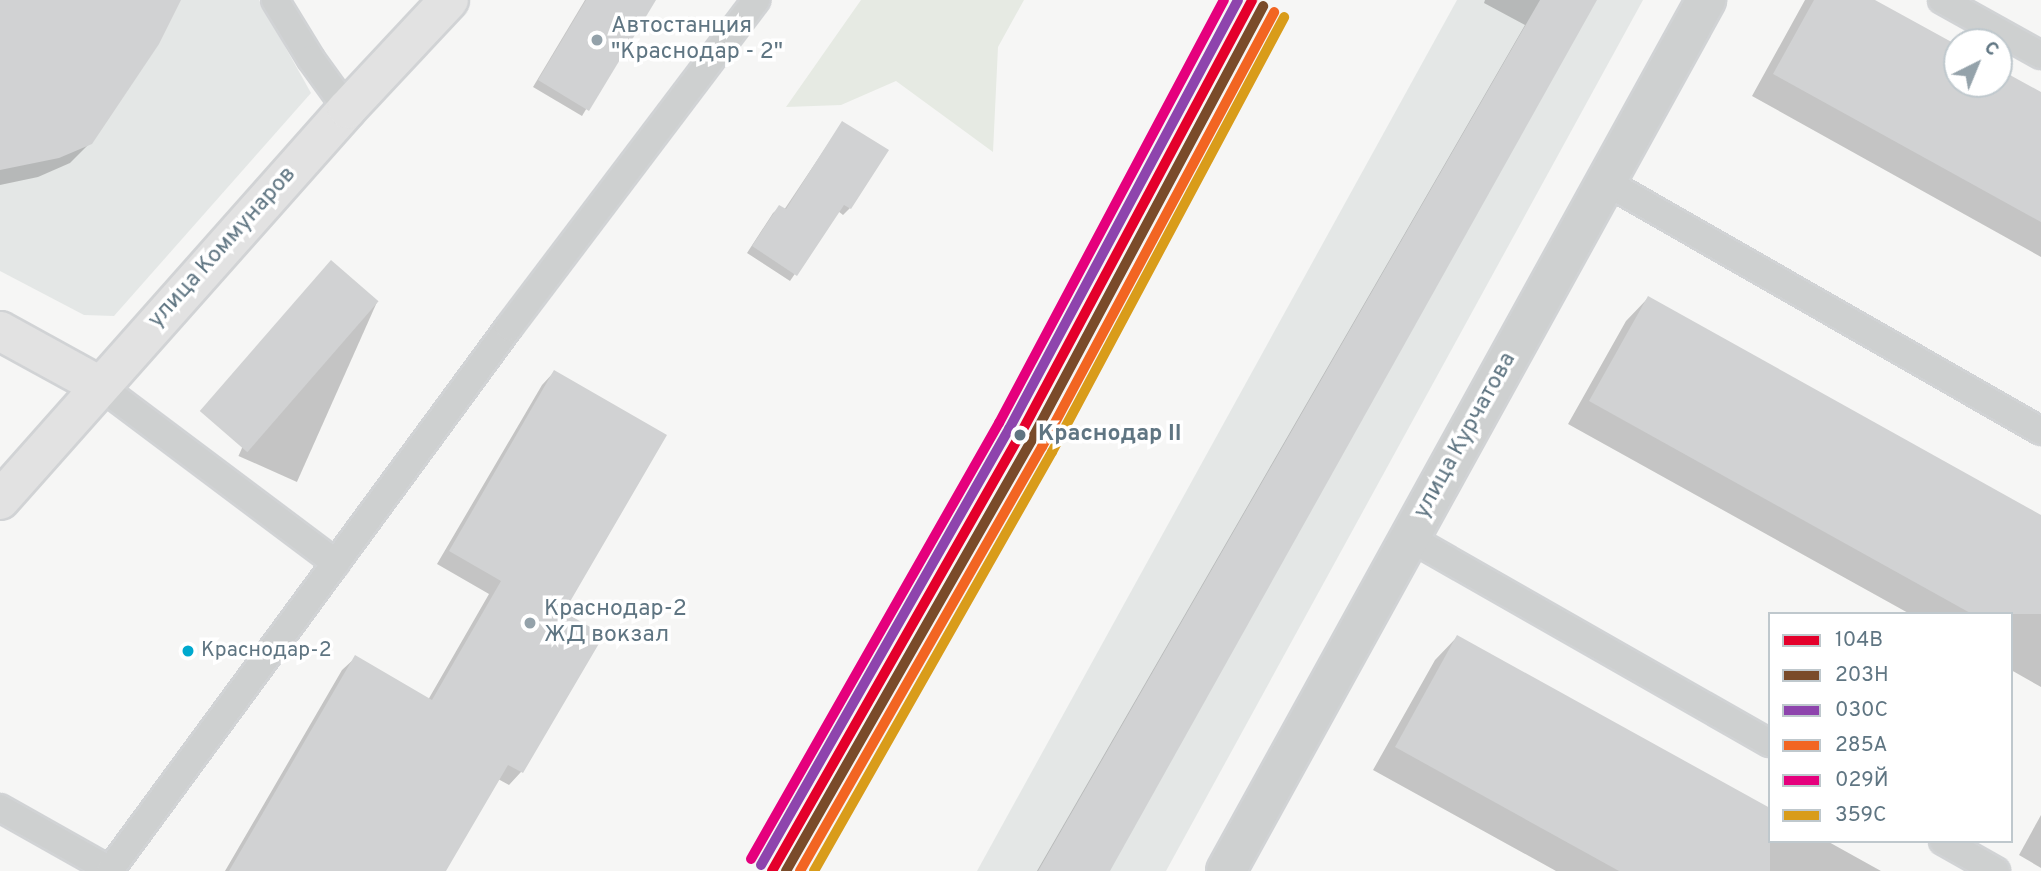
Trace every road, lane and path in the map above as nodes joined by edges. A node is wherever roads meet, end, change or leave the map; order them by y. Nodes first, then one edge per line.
1 (449, 0) edge
2 (756, 0) edge
3 (1706, 0) edge
4 (1942, 0) edge
5 (274, 2) edge
6 (2041, 55) edge
7 (347, 109) junction
8 (1606, 182) junction
9 (0, 331) edge
10 (100, 386) junction
11 (2041, 431) edge
12 (0, 500) edge
13 (1410, 538) junction
14 (336, 563) junction
15 (1768, 742) edge
16 (0, 808) edge
17 (1947, 843) edge
18 (1226, 871) edge
19 (1996, 871) edge

1 - 7 main road, улица Коммунаров
2 - 14 lane
3 - 8 street, улица Курчатова
4 - 6 lane
5 - 7 lane
7 - 10 main road, улица Коммунаров
8 - 11 lane
8 - 13 street, улица Курчатова
9 - 10 main road
10 - 12 main road, улица Коммунаров
10 - 14 lane
13 - 15 lane
13 - 18 street, улица Курчатова
14 - 16 lane
17 - 19 lane

